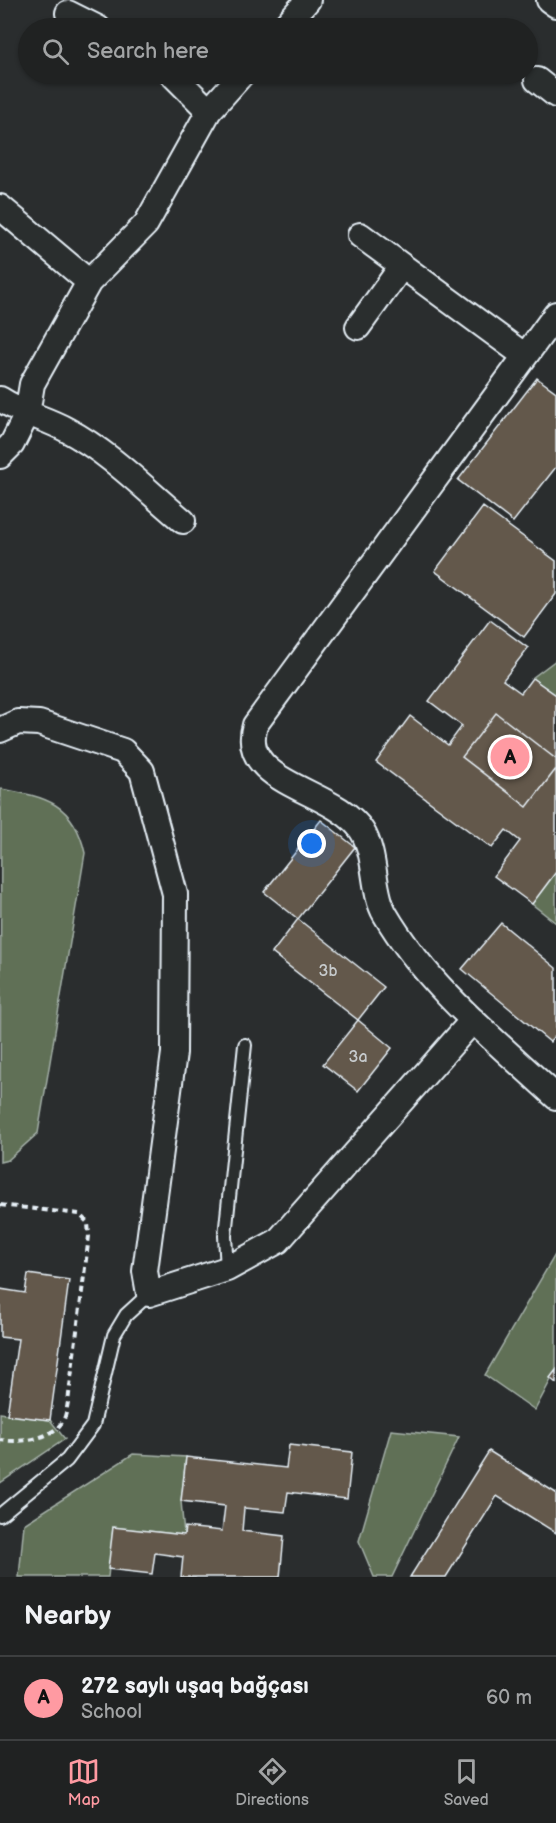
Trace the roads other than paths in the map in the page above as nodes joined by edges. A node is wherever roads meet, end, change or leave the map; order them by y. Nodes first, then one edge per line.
1 (549, 0) edge
2 (297, 4) edge
3 (556, 5) edge
4 (68, 13) dead end
5 (78, 18) edge
6 (289, 18) edge
7 (538, 81) edge
8 (182, 84) edge
9 (233, 84) edge
10 (556, 95) edge
11 (209, 111) junction
12 (0, 207) edge
13 (360, 235) dead end
14 (402, 266) junction
15 (88, 282) junction
16 (556, 314) edge
17 (358, 327) dead end
18 (525, 356) junction
19 (0, 399) edge
20 (27, 414) junction
21 (0, 456) edge
22 (183, 521) dead end
23 (0, 730) edge
24 (473, 1020) junction
25 (245, 1045) dead end
26 (556, 1097) edge
27 (227, 1269) junction
28 (149, 1294) junction
29 (0, 1515) edge

1 - 3 street
2 - 6 street
4 - 5 street
7 - 10 street
8 - 11 street
9 - 11 street
11 - 15 street
12 - 15 street
13 - 14 street
14 - 17 street
14 - 18 street
15 - 20 street
16 - 18 street
18 - 24 street
19 - 20 street
20 - 21 street
20 - 22 street
23 - 28 street
24 - 26 street
24 - 27 street
25 - 27 lane
27 - 28 street
28 - 29 lane

